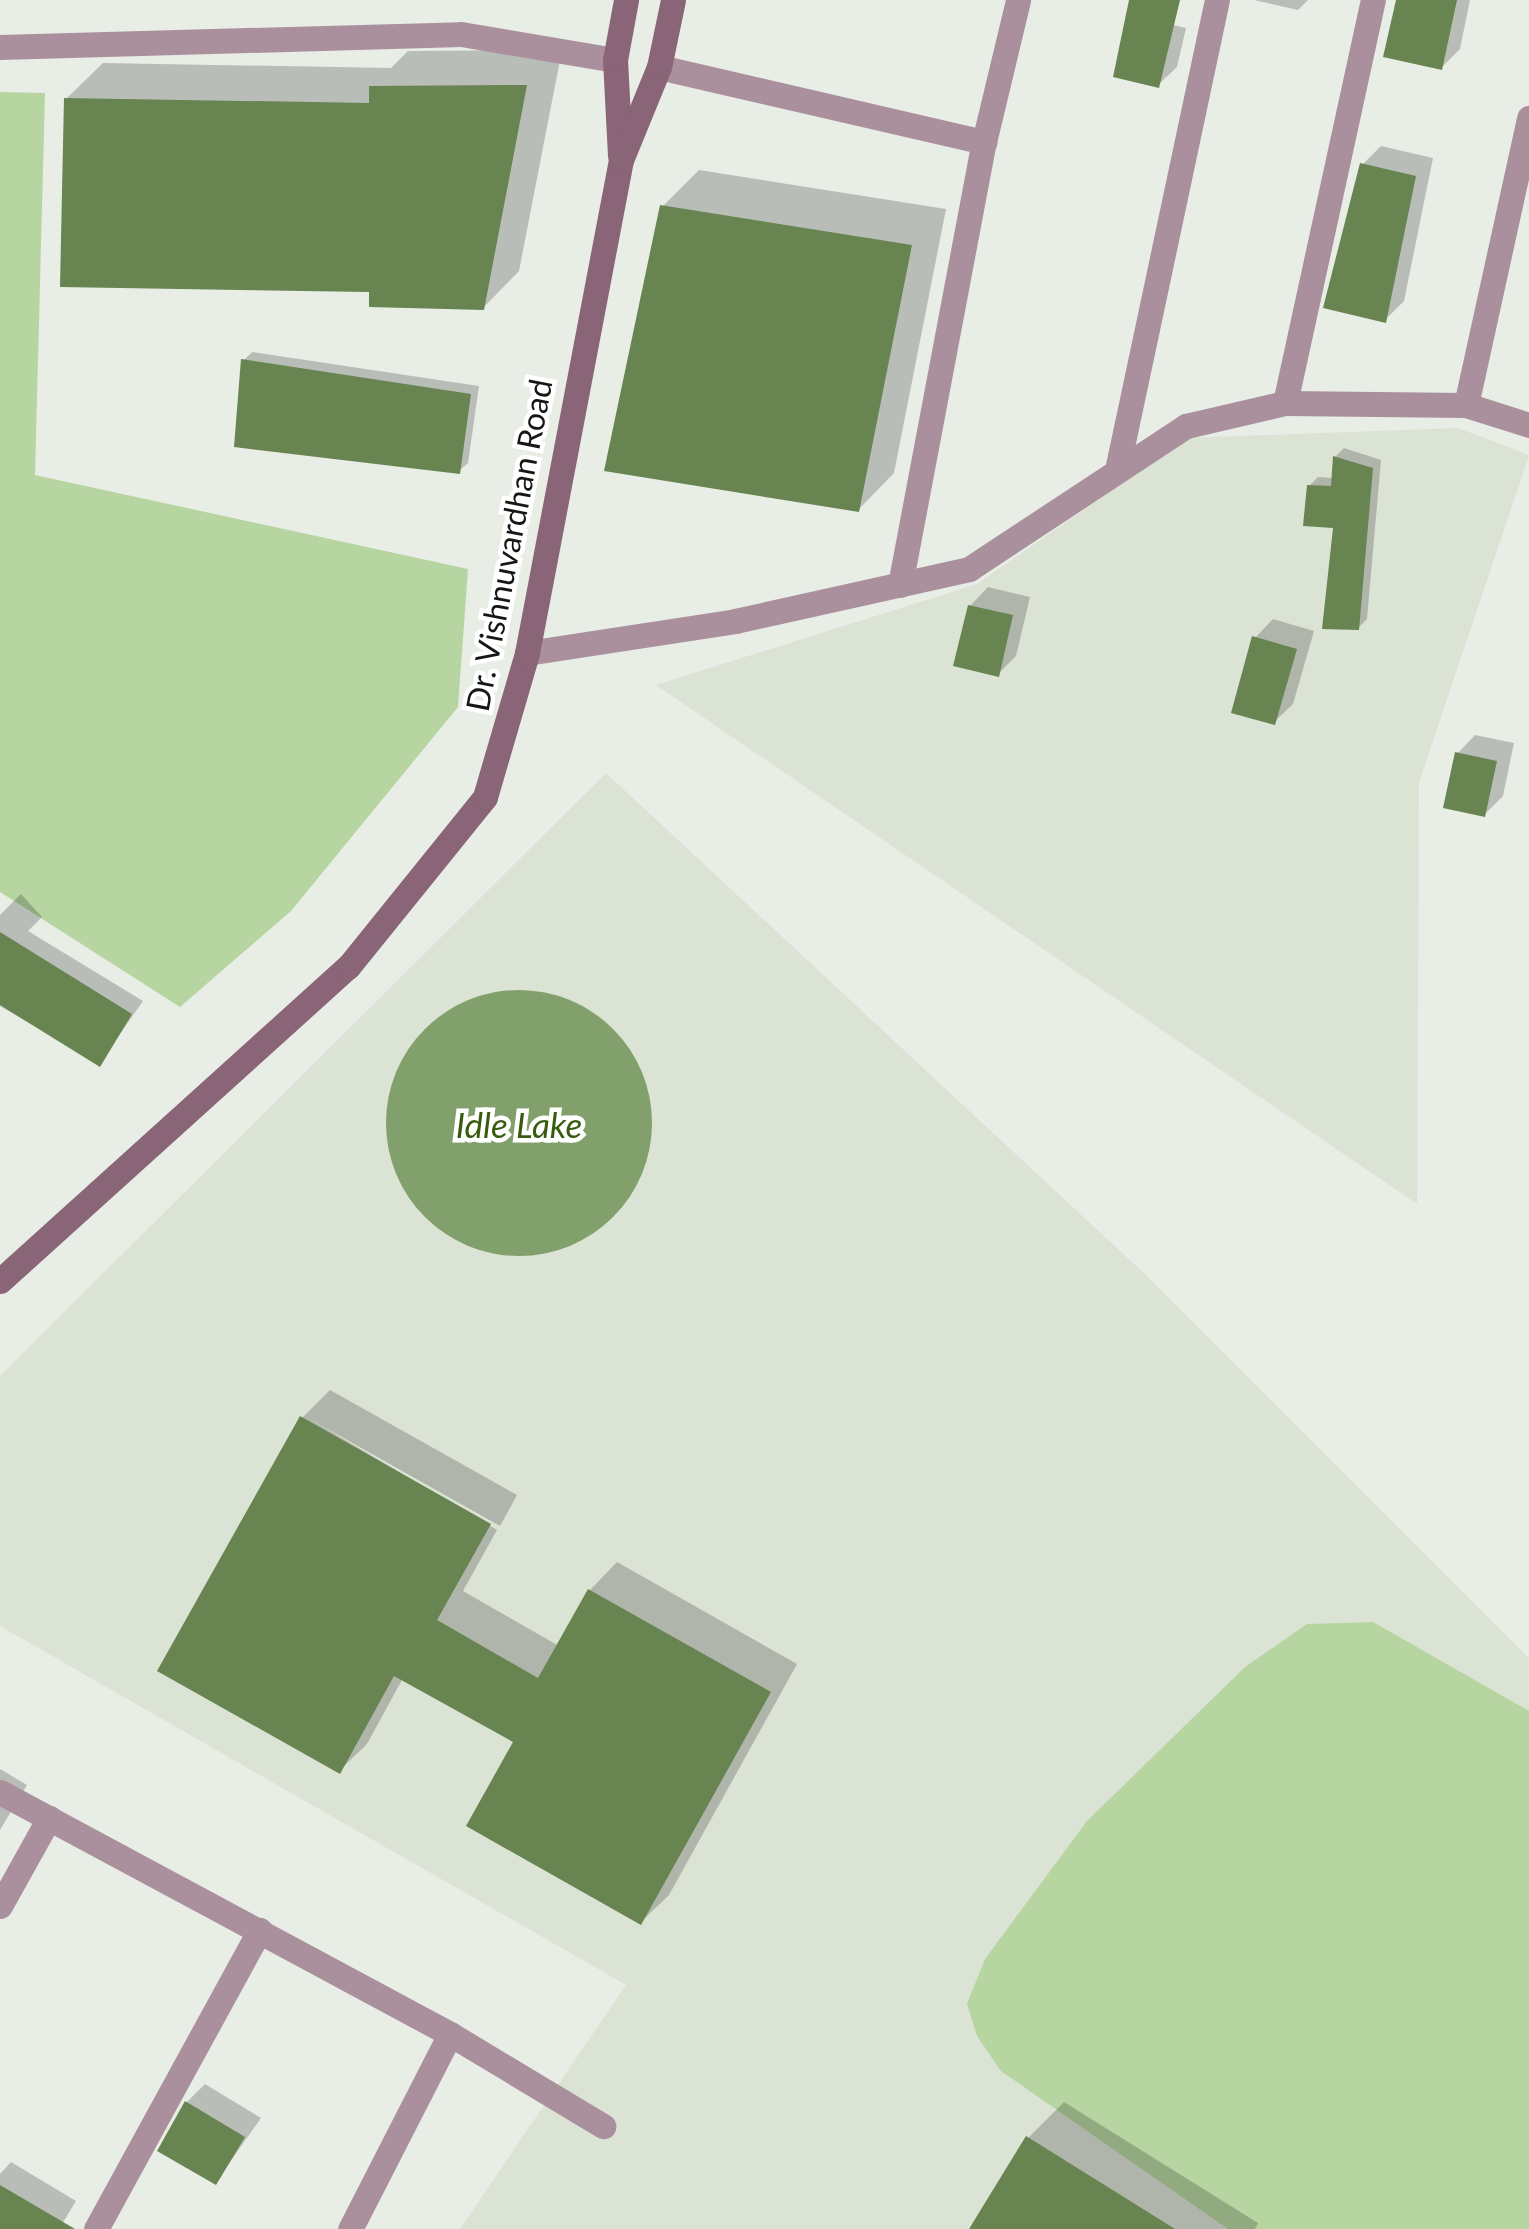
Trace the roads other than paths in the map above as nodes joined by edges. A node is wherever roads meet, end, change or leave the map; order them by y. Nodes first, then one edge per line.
1 (626, 0) edge
2 (673, 0) edge
3 (1018, 0) edge
4 (1217, 0) edge
5 (1373, 0) edge
6 (0, 47) edge
7 (615, 60) junction
8 (659, 67) junction
9 (1529, 118) edge
10 (984, 142) junction
11 (620, 160) junction
12 (1284, 403) junction
13 (1466, 405) junction
14 (1528, 423) edge
15 (1117, 470) junction
16 (900, 585) junction
17 (527, 654) junction
18 (0, 1280) edge
19 (0, 1792) edge
20 (49, 1818) junction
21 (0, 1906) edge
22 (260, 1930) junction
23 (450, 2034) junction
24 (602, 2126) dead end
25 (96, 2229) edge
26 (350, 2229) edge

1 - 7 main road, Dr. Vishnuvardhan Road
2 - 8 main road, Dr. Vishnuvardhan Road
3 - 10 street
4 - 15 street
5 - 12 street
6 - 7 street
7 - 11 main road, Dr. Vishnuvardhan Road
8 - 10 street
8 - 11 main road, Dr. Vishnuvardhan Road
9 - 13 street
10 - 16 street
11 - 17 main road, Dr. Vishnuvardhan Road
12 - 13 street
12 - 15 street
13 - 14 street
15 - 16 street
16 - 17 street
17 - 18 main road, Dr. Vishnuvardhan Road
19 - 20 street
20 - 21 street
20 - 22 street
22 - 23 street
22 - 25 street
23 - 24 street
23 - 26 street

